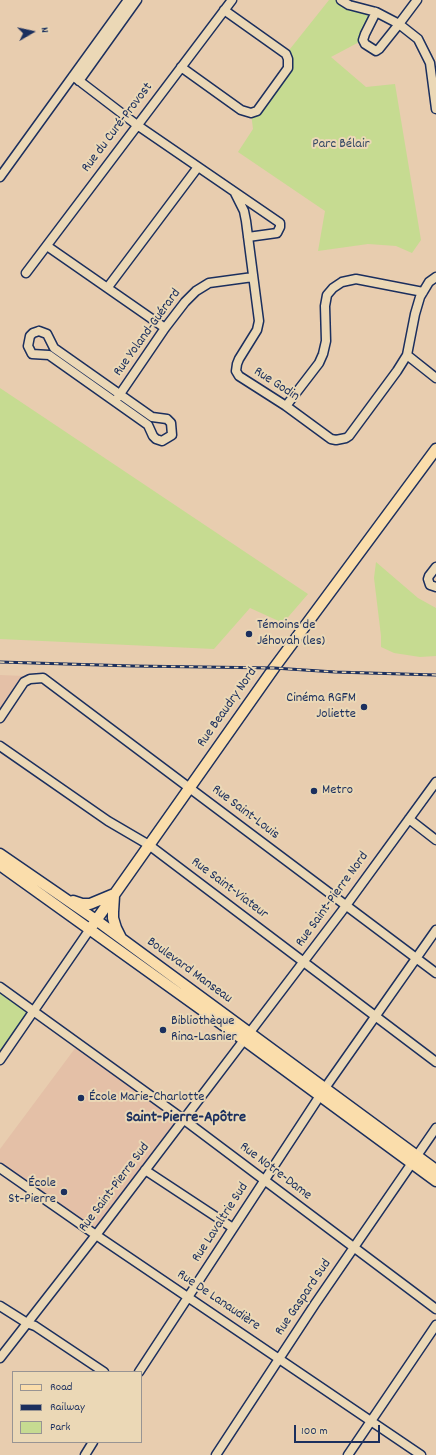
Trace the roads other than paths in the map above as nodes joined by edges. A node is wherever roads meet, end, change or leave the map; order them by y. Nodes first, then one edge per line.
1 (128, 0) edge
2 (137, 0) edge
3 (232, 0) edge
4 (341, 0) edge
5 (417, 0) edge
6 (224, 10) junction
7 (376, 12) junction
8 (399, 24) junction
9 (181, 67) junction
10 (76, 78) junction
11 (435, 92) edge
12 (436, 109) edge
13 (137, 125) junction
14 (198, 167) junction
15 (0, 177) edge
16 (235, 193) junction
17 (248, 237) junction
18 (47, 246) junction
19 (26, 273) dead end
20 (253, 277) junction
21 (436, 277) edge
22 (108, 287) junction
23 (423, 292) junction
24 (165, 328) junction
25 (407, 355) junction
26 (436, 378) edge
27 (117, 398) junction
28 (286, 406) junction
29 (436, 449) edge
30 (436, 567) edge
31 (436, 587) edge
32 (0, 718) edge
33 (0, 746) edge
34 (436, 782) edge
35 (189, 788) junction
36 (409, 820) junction
37 (436, 840) edge
38 (149, 845) junction
39 (0, 854) edge
40 (0, 865) edge
41 (115, 893) junction
42 (63, 898) junction
43 (346, 905) junction
44 (96, 920) junction
45 (90, 929) junction
46 (436, 930) edge
47 (122, 940) junction
48 (416, 958) junction
49 (304, 962) junction
50 (436, 973) edge
51 (0, 987) edge
52 (34, 1011) junction
53 (376, 1016) junction
54 (247, 1036) junction
55 (0, 1060) edge
56 (436, 1062) edge
57 (323, 1092) junction
58 (183, 1119) junction
59 (436, 1128) edge
60 (414, 1160) junction
61 (0, 1168) edge
62 (145, 1170) junction
63 (436, 1170) edge
64 (265, 1181) junction
65 (436, 1181) edge
66 (233, 1228) junction
67 (96, 1235) junction
68 (354, 1248) junction
69 (188, 1297) junction
70 (0, 1306) edge
71 (436, 1309) edge
72 (27, 1323) junction
73 (436, 1325) edge
74 (0, 1358) edge
75 (279, 1359) junction
76 (102, 1371) edge
77 (140, 1371) edge
78 (371, 1421) junction
79 (92, 1443) edge
80 (218, 1454) edge
81 (85, 1455) edge
82 (348, 1455) edge
83 (421, 1455) edge

1 - 10 street
2 - 10 street
3 - 6 street, Rue du Curé-Provost
4 - 7 street
5 - 8 street
6 - 9 street, Rue du Curé-Provost
6 - 9 street
7 - 8 street
7 - 8 street
8 - 11 street
9 - 13 street, Rue du Curé-Provost
10 - 13 street, Rue Godin
10 - 15 street
11 - 12 street
13 - 14 street, Rue Godin
13 - 18 street, Rue du Curé-Provost
14 - 16 street, Rue Godin
14 - 22 street
16 - 17 street, Rue Godin
16 - 17 street, Rue Godin
17 - 20 street, Rue Godin
18 - 19 street, Rue du Curé-Provost
18 - 22 street
20 - 24 street, Rue Yoland-Guérard
20 - 28 street, Rue Godin
21 - 23 street
22 - 24 street
23 - 25 street
23 - 28 street
24 - 27 street, Rue Yoland-Guérard
25 - 26 street
25 - 28 street, Rue Godin
27 - 27 street
27 - 27 street
29 - 35 main road, Rue Beaudry Nord
30 - 31 street
32 - 35 street, Rue Saint-Louis
33 - 38 street, Rue Saint-Viateur
34 - 36 street, Rue Saint-Pierre Nord
35 - 38 main road, Rue Beaudry Nord
35 - 43 street, Rue Saint-Louis
36 - 37 street
36 - 43 street, Rue Saint-Pierre Nord
38 - 41 main road, Rue Beaudry Nord
38 - 49 street, Rue Saint-Viateur
39 - 42 main road, Boulevard Manseau
40 - 45 main road, Boulevard Manseau
41 - 42 main road
41 - 44 main road, Rue Beaudry Nord
41 - 47 main road
42 - 44 main road, Boulevard Manseau
43 - 48 street, Rue Saint-Louis
43 - 49 street, Rue Saint-Pierre Nord
44 - 45 main road, Rue Beaudry Nord
44 - 47 main road, Boulevard Manseau
45 - 52 street
45 - 54 main road, Boulevard Manseau
46 - 48 street, Rue Lavaltrie Sud
47 - 54 main road, Boulevard Manseau
48 - 50 street, Rue Saint-Louis
48 - 53 street, Rue Lavaltrie Sud
49 - 53 street, Rue Saint-Viateur
49 - 54 street, Rue Saint-Pierre Nord
51 - 52 street, Rue Notre-Dame
52 - 55 street
52 - 58 street, Rue Notre-Dame
53 - 56 street, Rue Saint-Viateur
53 - 57 street, Rue Lavaltrie Sud
54 - 57 main road, Boulevard Manseau
54 - 58 street, Rue Saint-Pierre Sud
57 - 60 main road, Boulevard Manseau
57 - 64 street, Rue Lavaltrie Sud
58 - 62 street, Rue Saint-Pierre Sud
58 - 64 street, Rue Notre-Dame
59 - 60 street, Rue Gaspard Sud
60 - 63 main road, Boulevard Manseau
60 - 65 main road, Boulevard Manseau
60 - 68 street, Rue Gaspard Sud
61 - 67 street, Rue De Lanaudière
62 - 66 street
62 - 67 street, Rue Saint-Pierre Sud
64 - 66 street, Rue Lavaltrie Sud
64 - 68 street, Rue Notre-Dame
66 - 69 street, Rue Lavaltrie Sud
67 - 69 street, Rue De Lanaudière
67 - 72 street, Rue Saint-Pierre Sud
68 - 71 street, Rue Notre-Dame
68 - 75 street, Rue Gaspard Sud
69 - 75 street, Rue De Lanaudière
69 - 77 street, Rue Lavaltrie Sud
70 - 72 street
72 - 74 street, Rue Saint-Pierre Sud
72 - 76 street
73 - 78 street
75 - 78 street, Rue De Lanaudière
75 - 80 street, Rue Gaspard Sud
78 - 82 street
78 - 83 street, Rue De Lanaudière
79 - 81 street

